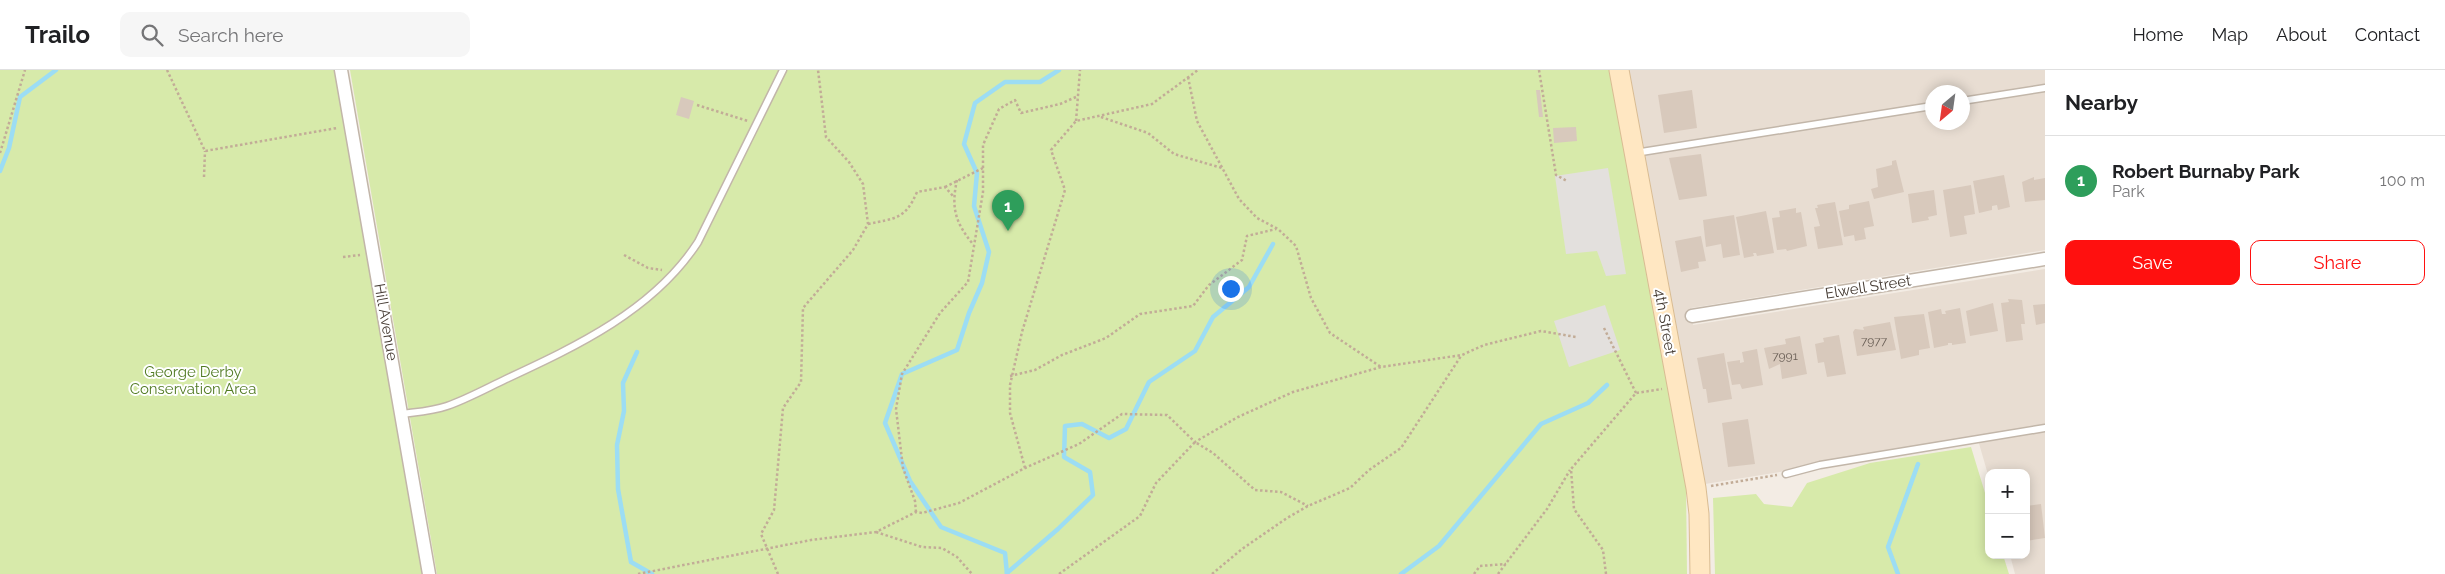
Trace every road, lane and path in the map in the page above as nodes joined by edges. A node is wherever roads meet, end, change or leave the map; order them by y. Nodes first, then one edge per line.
1 (25, 70) edge
2 (167, 70) edge
3 (341, 70) edge
4 (783, 70) edge
5 (818, 70) edge
6 (1080, 70) edge
7 (1198, 70) edge
8 (1539, 70) edge
9 (1619, 70) edge
10 (1188, 77) junction
11 (2045, 88) edge
12 (1076, 97) junction
13 (1970, 100) edge
14 (697, 106) dead end
15 (1925, 107) edge
16 (1101, 117) junction
17 (1076, 122) junction
18 (755, 124) junction
19 (351, 127) junction
20 (205, 151) junction
21 (0, 153) edge
22 (1634, 153) junction
23 (982, 168) junction
24 (1222, 168) junction
25 (204, 177) dead end
26 (956, 180) junction
27 (1567, 180) dead end
28 (945, 187) junction
29 (953, 196) junction
30 (868, 224) junction
31 (1278, 229) junction
32 (972, 244) junction
33 (624, 255) dead end
34 (2045, 259) edge
35 (676, 272) junction
36 (1692, 316) dead end
37 (1604, 328) dead end
38 (1576, 338) dead end
39 (1462, 355) junction
40 (1381, 367) junction
41 (1010, 376) junction
42 (1677, 387) junction
43 (1636, 393) junction
44 (402, 414) junction
45 (2045, 428) edge
46 (1195, 442) junction
47 (1024, 468) junction
48 (1571, 469) junction
49 (1786, 474) joint
50 (1696, 488) junction
51 (1308, 506) junction
52 (916, 512) junction
53 (876, 532) junction
54 (768, 550) junction
55 (1506, 564) junction
56 (429, 574) edge
57 (638, 574) edge
58 (778, 574) edge
59 (972, 574) edge
60 (1059, 574) edge
61 (1212, 574) edge
62 (1474, 574) edge
63 (1498, 574) edge
64 (1606, 574) edge
65 (1700, 574) edge

1 - 21 path
2 - 20 path
3 - 19 street, Hill Avenue
4 - 18 lane
5 - 30 path
6 - 12 path
7 - 10 path
8 - 27 path
9 - 22 street, 4th Street
10 - 16 path
10 - 24 path
11 - 13 lane
12 - 17 path
12 - 23 path
14 - 18 path
15 - 22 lane
16 - 17 path
16 - 24 path
17 - 41 path
18 - 35 lane
19 - 20 path
19 - 44 street, Hill Avenue
20 - 25 path
22 - 42 street, 4th Street
23 - 26 path
23 - 32 path
24 - 31 path
26 - 28 path
26 - 29 path
28 - 29 path
28 - 30 path
29 - 32 path
30 - 54 path
31 - 40 path
31 - 41 path
32 - 52 path
33 - 35 path
34 - 36 street, Elwell Street
35 - 44 lane
37 - 43 path
38 - 39 path
39 - 40 path
39 - 51 path
40 - 46 path
41 - 47 path
42 - 43 path
42 - 50 street, 4th Street
43 - 48 path
44 - 56 street, Hill Avenue
45 - 49 lane
46 - 47 path
46 - 51 path
46 - 60 path
47 - 52 path
48 - 55 path
48 - 64 path
49 - 50 path
50 - 65 street, 4th Street
51 - 61 path
52 - 53 path
53 - 54 path
53 - 59 path
54 - 57 path
54 - 58 path
55 - 62 path
55 - 63 path

